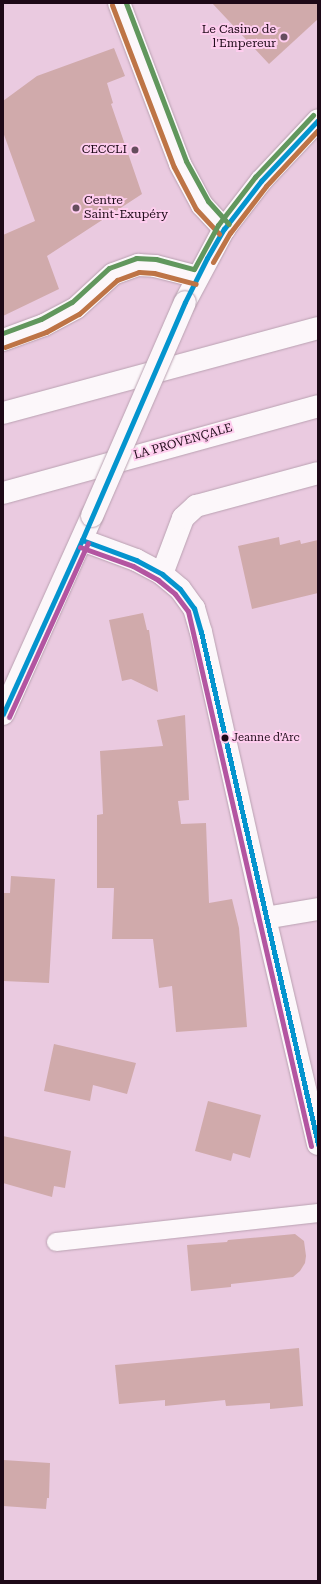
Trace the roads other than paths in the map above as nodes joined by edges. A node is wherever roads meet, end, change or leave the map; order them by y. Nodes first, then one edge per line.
1 (119, 3) edge
2 (318, 120) edge
3 (224, 229) junction
4 (198, 277) junction
5 (318, 328) edge
6 (3, 340) edge
7 (318, 406) edge
8 (3, 413) edge
9 (318, 473) edge
10 (3, 493) edge
11 (82, 540) junction
12 (162, 574) junction
13 (3, 714) edge
14 (318, 909) edge
15 (265, 918) junction
16 (318, 1144) edge
17 (318, 1213) edge
18 (56, 1242) dead end

1 - 3 main road
2 - 3 main road
3 - 4 main road
4 - 6 main road
4 - 11 main road, bridge
5 - 8 main road
7 - 10 main road, LA PROVENÇALE
9 - 12 main road
11 - 12 main road
11 - 13 main road
12 - 15 main road
14 - 15 main road
15 - 16 main road
17 - 18 lane

